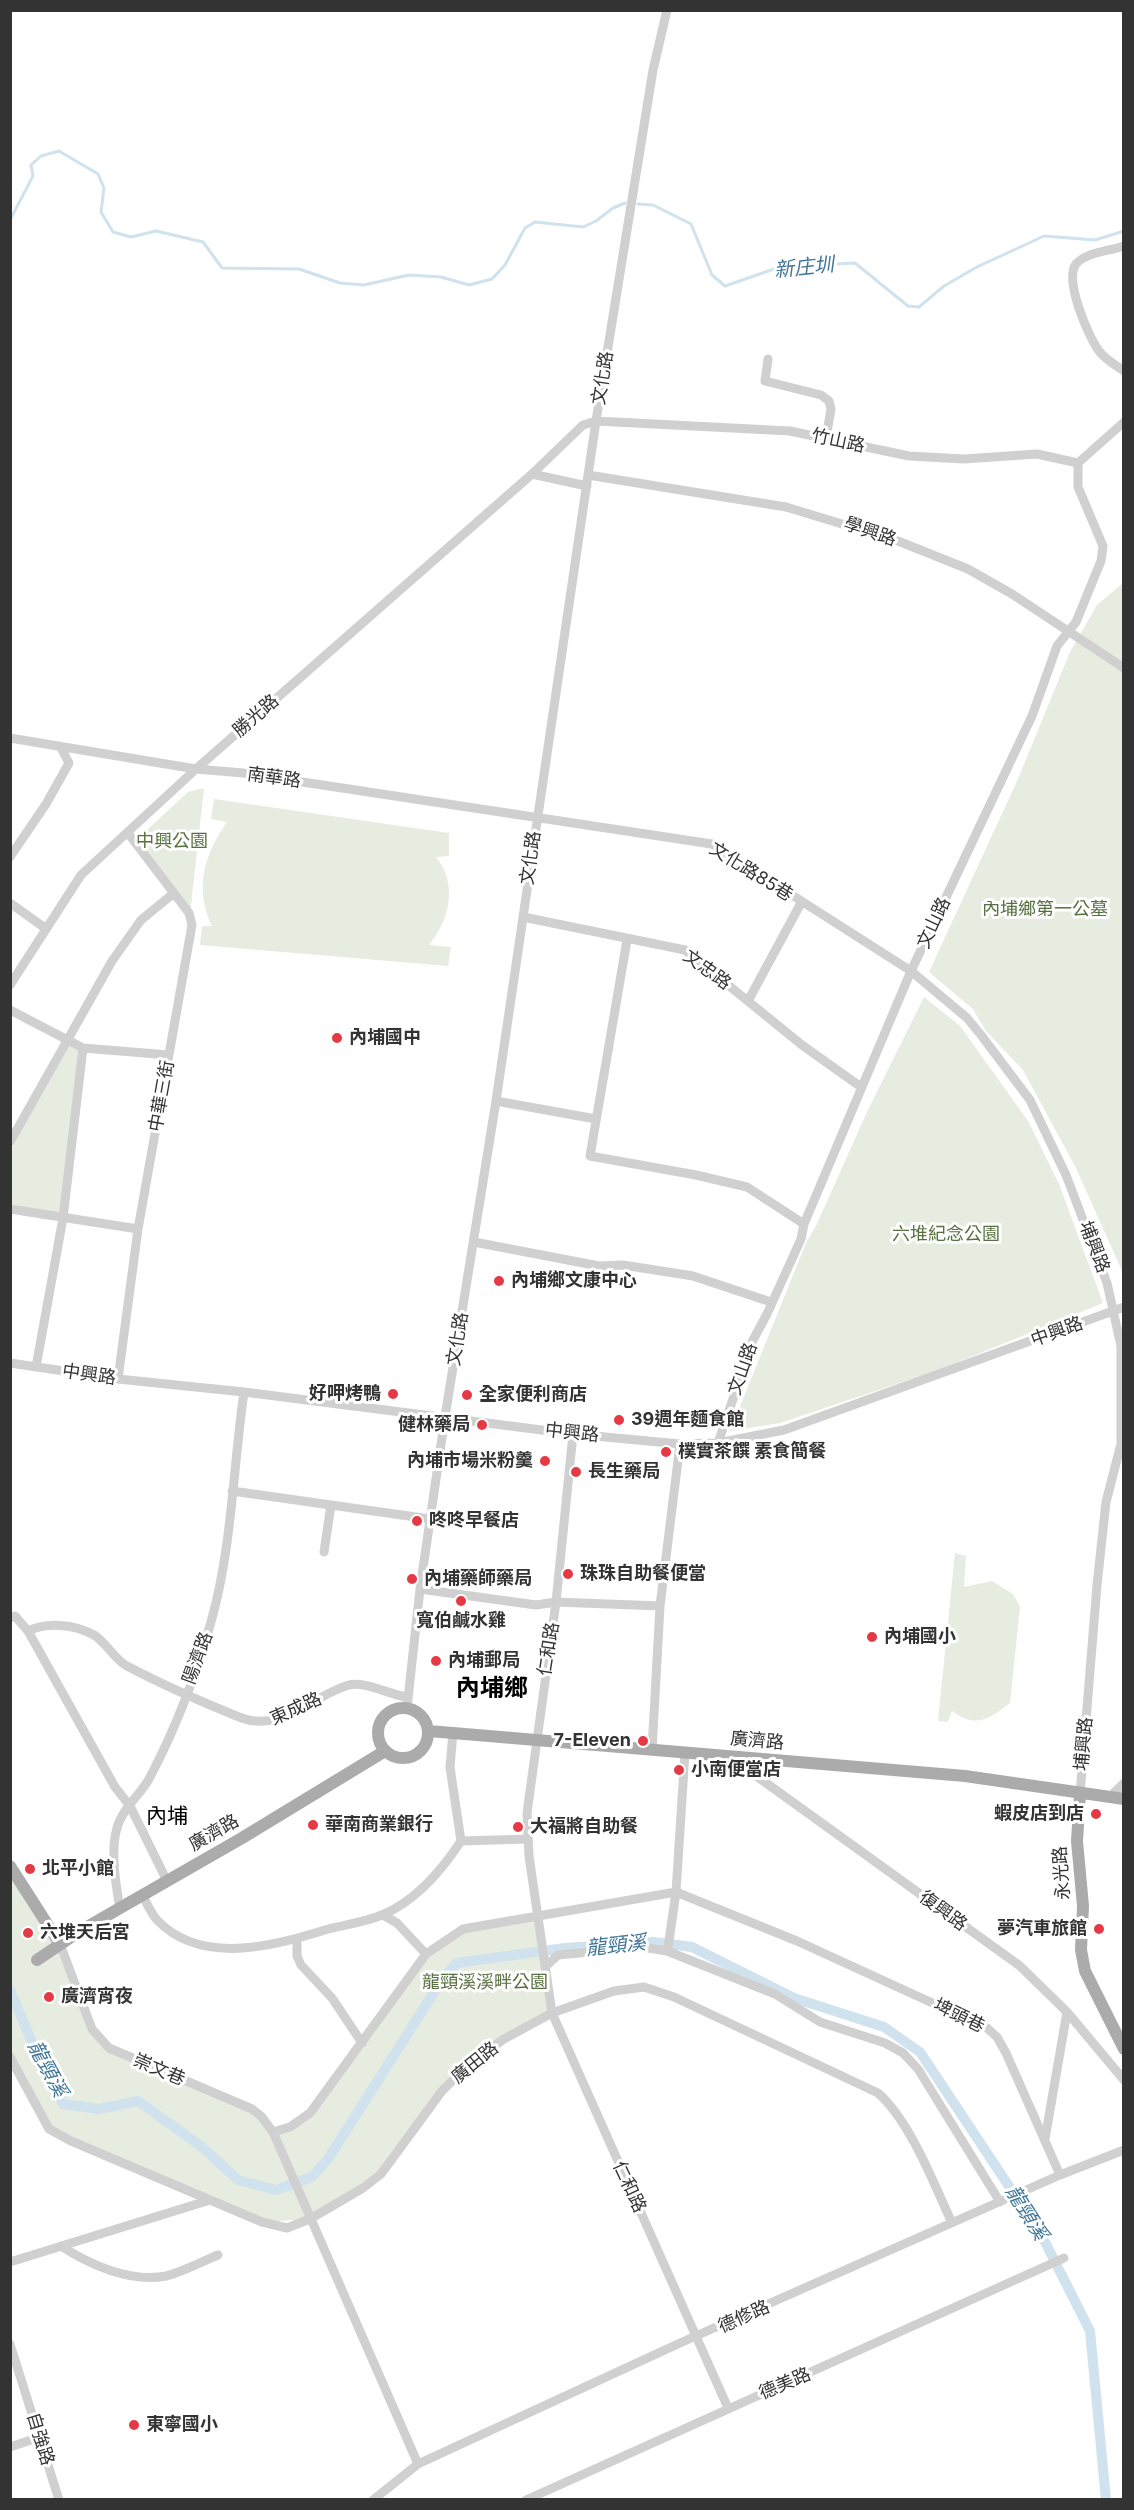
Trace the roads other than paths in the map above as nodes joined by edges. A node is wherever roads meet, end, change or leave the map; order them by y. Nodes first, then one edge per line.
1 (667, 10) edge
2 (1124, 246) edge
3 (768, 359) dead end
4 (1124, 371) edge
5 (596, 421) junction
6 (1124, 422) edge
7 (826, 438) junction
8 (1078, 463) junction
9 (532, 474) junction
10 (588, 475) junction
11 (587, 486) junction
12 (1069, 631) junction
13 (1124, 668) edge
14 (10, 738) edge
15 (60, 746) junction
16 (196, 769) junction
17 (537, 818) junction
18 (128, 833) junction
19 (10, 857) edge
20 (174, 893) junction
21 (10, 903) edge
22 (801, 903) junction
23 (523, 917) junction
24 (45, 928) junction
25 (627, 940) junction
26 (911, 971) junction
27 (10, 985) edge
28 (748, 1001) junction
29 (10, 1010) edge
30 (67, 1042) junction
31 (83, 1048) junction
32 (169, 1055) junction
33 (861, 1087) junction
34 (496, 1101) junction
35 (596, 1119) junction
36 (10, 1143) edge
37 (10, 1209) edge
38 (63, 1218) junction
39 (804, 1224) junction
40 (138, 1229) junction
41 (474, 1242) junction
42 (771, 1302) junction
43 (1119, 1309) edge
44 (10, 1363) edge
45 (36, 1367) junction
46 (118, 1379) junction
47 (244, 1392) junction
48 (445, 1418) junction
49 (573, 1434) junction
50 (718, 1443) junction
51 (680, 1444) junction
52 (232, 1491) junction
53 (331, 1505) junction
54 (430, 1519) junction
55 (324, 1552) dead end
56 (420, 1589) junction
57 (556, 1602) junction
58 (660, 1606) junction
59 (13, 1617) edge
60 (28, 1631) junction
61 (186, 1693) junction
62 (407, 1703) junction
63 (429, 1731) junction
64 (453, 1732) junction
65 (536, 1738) junction
66 (652, 1750) junction
67 (385, 1751) junction
68 (685, 1753) junction
69 (752, 1758) junction
70 (1124, 1783) edge
71 (1080, 1794) junction
72 (1117, 1798) edge
73 (130, 1806) junction
74 (528, 1839) junction
75 (461, 1841) junction
76 (10, 1866) edge
77 (167, 1881) junction
78 (676, 1892) junction
79 (143, 1896) junction
80 (120, 1909) junction
81 (383, 1915) junction
82 (538, 1916) junction
83 (297, 1939) junction
84 (60, 1944) junction
85 (668, 1948) dead end
86 (426, 1954) junction
87 (37, 1960) dead end
88 (545, 1965) junction
89 (1067, 2012) junction
90 (552, 2013) junction
91 (362, 2043) junction
92 (1124, 2049) edge
93 (10, 2057) edge
94 (1124, 2080) edge
95 (273, 2132) junction
96 (1045, 2139) junction
97 (1124, 2150) edge
98 (1060, 2175) junction
99 (210, 2200) junction
100 (1002, 2201) junction
101 (310, 2219) junction
102 (952, 2223) junction
103 (61, 2246) junction
104 (218, 2256) dead end
105 (1064, 2258) dead end
106 (10, 2262) edge
107 (699, 2336) junction
108 (10, 2344) edge
109 (728, 2408) junction
110 (40, 2437) junction
111 (10, 2447) edge
112 (418, 2464) junction
113 (59, 2499) edge
114 (373, 2499) edge
115 (526, 2499) edge

1 - 5 street, 文化路
2 - 4 street
3 - 7 street
5 - 7 street, 竹山路
5 - 9 street, 勝光路
5 - 10 street, 文化路
6 - 8 street
7 - 8 street, 竹山路
8 - 12 street, 文山路
9 - 11 street
9 - 16 street, 勝光路
10 - 11 street, 文化路
10 - 12 street, 學興路
11 - 17 street, 文化路
12 - 13 street, 學興路
12 - 26 street, 文山路
14 - 15 street, 南華路
15 - 16 street, 南華路
15 - 19 street
16 - 17 street, 南華路
16 - 18 street, 勝光路
17 - 22 street, 文化路85巷
17 - 23 street, 文化路
18 - 20 street, 中華三街
18 - 24 street, 勝光路
20 - 30 street
20 - 32 street, 中華三街
21 - 24 street
22 - 26 street, 文化路85巷
22 - 28 street
23 - 25 street, 文忠路
23 - 34 street, 文化路
24 - 27 street, 勝光路
25 - 28 street, 文忠路
25 - 35 street
26 - 33 street, 文山路
26 - 43 street, 埔興路
28 - 33 street, 文忠路
29 - 30 street
30 - 31 street
30 - 36 street
31 - 32 street
31 - 38 street
32 - 40 street, 中華三街
33 - 39 street, 文山路
34 - 35 street
34 - 41 street, 文化路
35 - 39 street
37 - 38 street
38 - 40 street
38 - 45 street
39 - 42 street, 文山路
40 - 46 street, 中華三街
41 - 42 street
41 - 48 street, 文化路
42 - 50 street, 文山路
43 - 50 street, 中興路
43 - 71 street, 埔興路
44 - 45 street, 中興路
45 - 46 street, 中興路
46 - 47 street, 中興路
47 - 48 street, 中興路
47 - 52 street, 陽濟路
48 - 49 street, 中興路
48 - 54 street, 文化路
49 - 51 street, 中興路
49 - 57 street, 仁和路
50 - 51 street, 中興路
51 - 58 street
52 - 53 street
52 - 61 street, 陽濟路
53 - 54 street
53 - 55 street
54 - 56 street, 文化路
56 - 57 street
56 - 62 street, 文化路
57 - 58 street
57 - 65 street, 仁和路
58 - 66 street
59 - 60 street
60 - 61 street, 東成路
60 - 73 street
61 - 62 street, 東成路
61 - 73 street, 陽濟路
62 - 63 main road
62 - 67 main road
63 - 64 main road, 廣濟路
63 - 67 main road
64 - 65 main road, 廣濟路
64 - 75 street
65 - 66 main road, 廣濟路
65 - 74 street, 仁和路
66 - 68 main road, 廣濟路
67 - 77 main road, 廣濟路
68 - 69 main road, 廣濟路
68 - 78 street
69 - 71 main road, 廣濟路
69 - 89 street, 復興路
70 - 72 street
71 - 72 main road, 廣濟路
71 - 92 main road, 永光路
73 - 77 street
73 - 80 street, 陽濟路
74 - 75 street
74 - 82 street, 仁和路
75 - 81 street
76 - 84 main road
77 - 79 main road, 廣濟路
78 - 82 street
78 - 85 street
78 - 96 street, 埤頭巷
79 - 80 main road, 廣濟路
79 - 83 street
80 - 84 main road, 廣濟路
81 - 83 street
81 - 86 street
82 - 86 street
82 - 88 street, 仁和路
83 - 91 street
84 - 87 main road, 廣濟路
84 - 95 street, 崇文巷
86 - 91 street
88 - 90 street, 仁和路
88 - 100 street
89 - 94 street, 復興路
89 - 96 street
90 - 101 street, 廣田路
90 - 102 street, 廣田路
90 - 107 street, 仁和路
91 - 95 street
93 - 99 street, 廣田路
95 - 101 street, 崇文巷
96 - 98 street, 埤頭巷
97 - 98 street, 德修路
98 - 100 street, 德修路
99 - 101 street, 廣田路
99 - 103 street
100 - 102 street, 德修路
101 - 112 street, 崇文巷
102 - 107 street, 德修路
103 - 104 street
103 - 106 street
105 - 109 street, 德美路
107 - 109 street, 仁和路
107 - 112 street, 德修路
108 - 110 street, 自強路
109 - 115 street, 德美路
110 - 111 street
110 - 113 street, 自強路
112 - 114 street, 德修路

